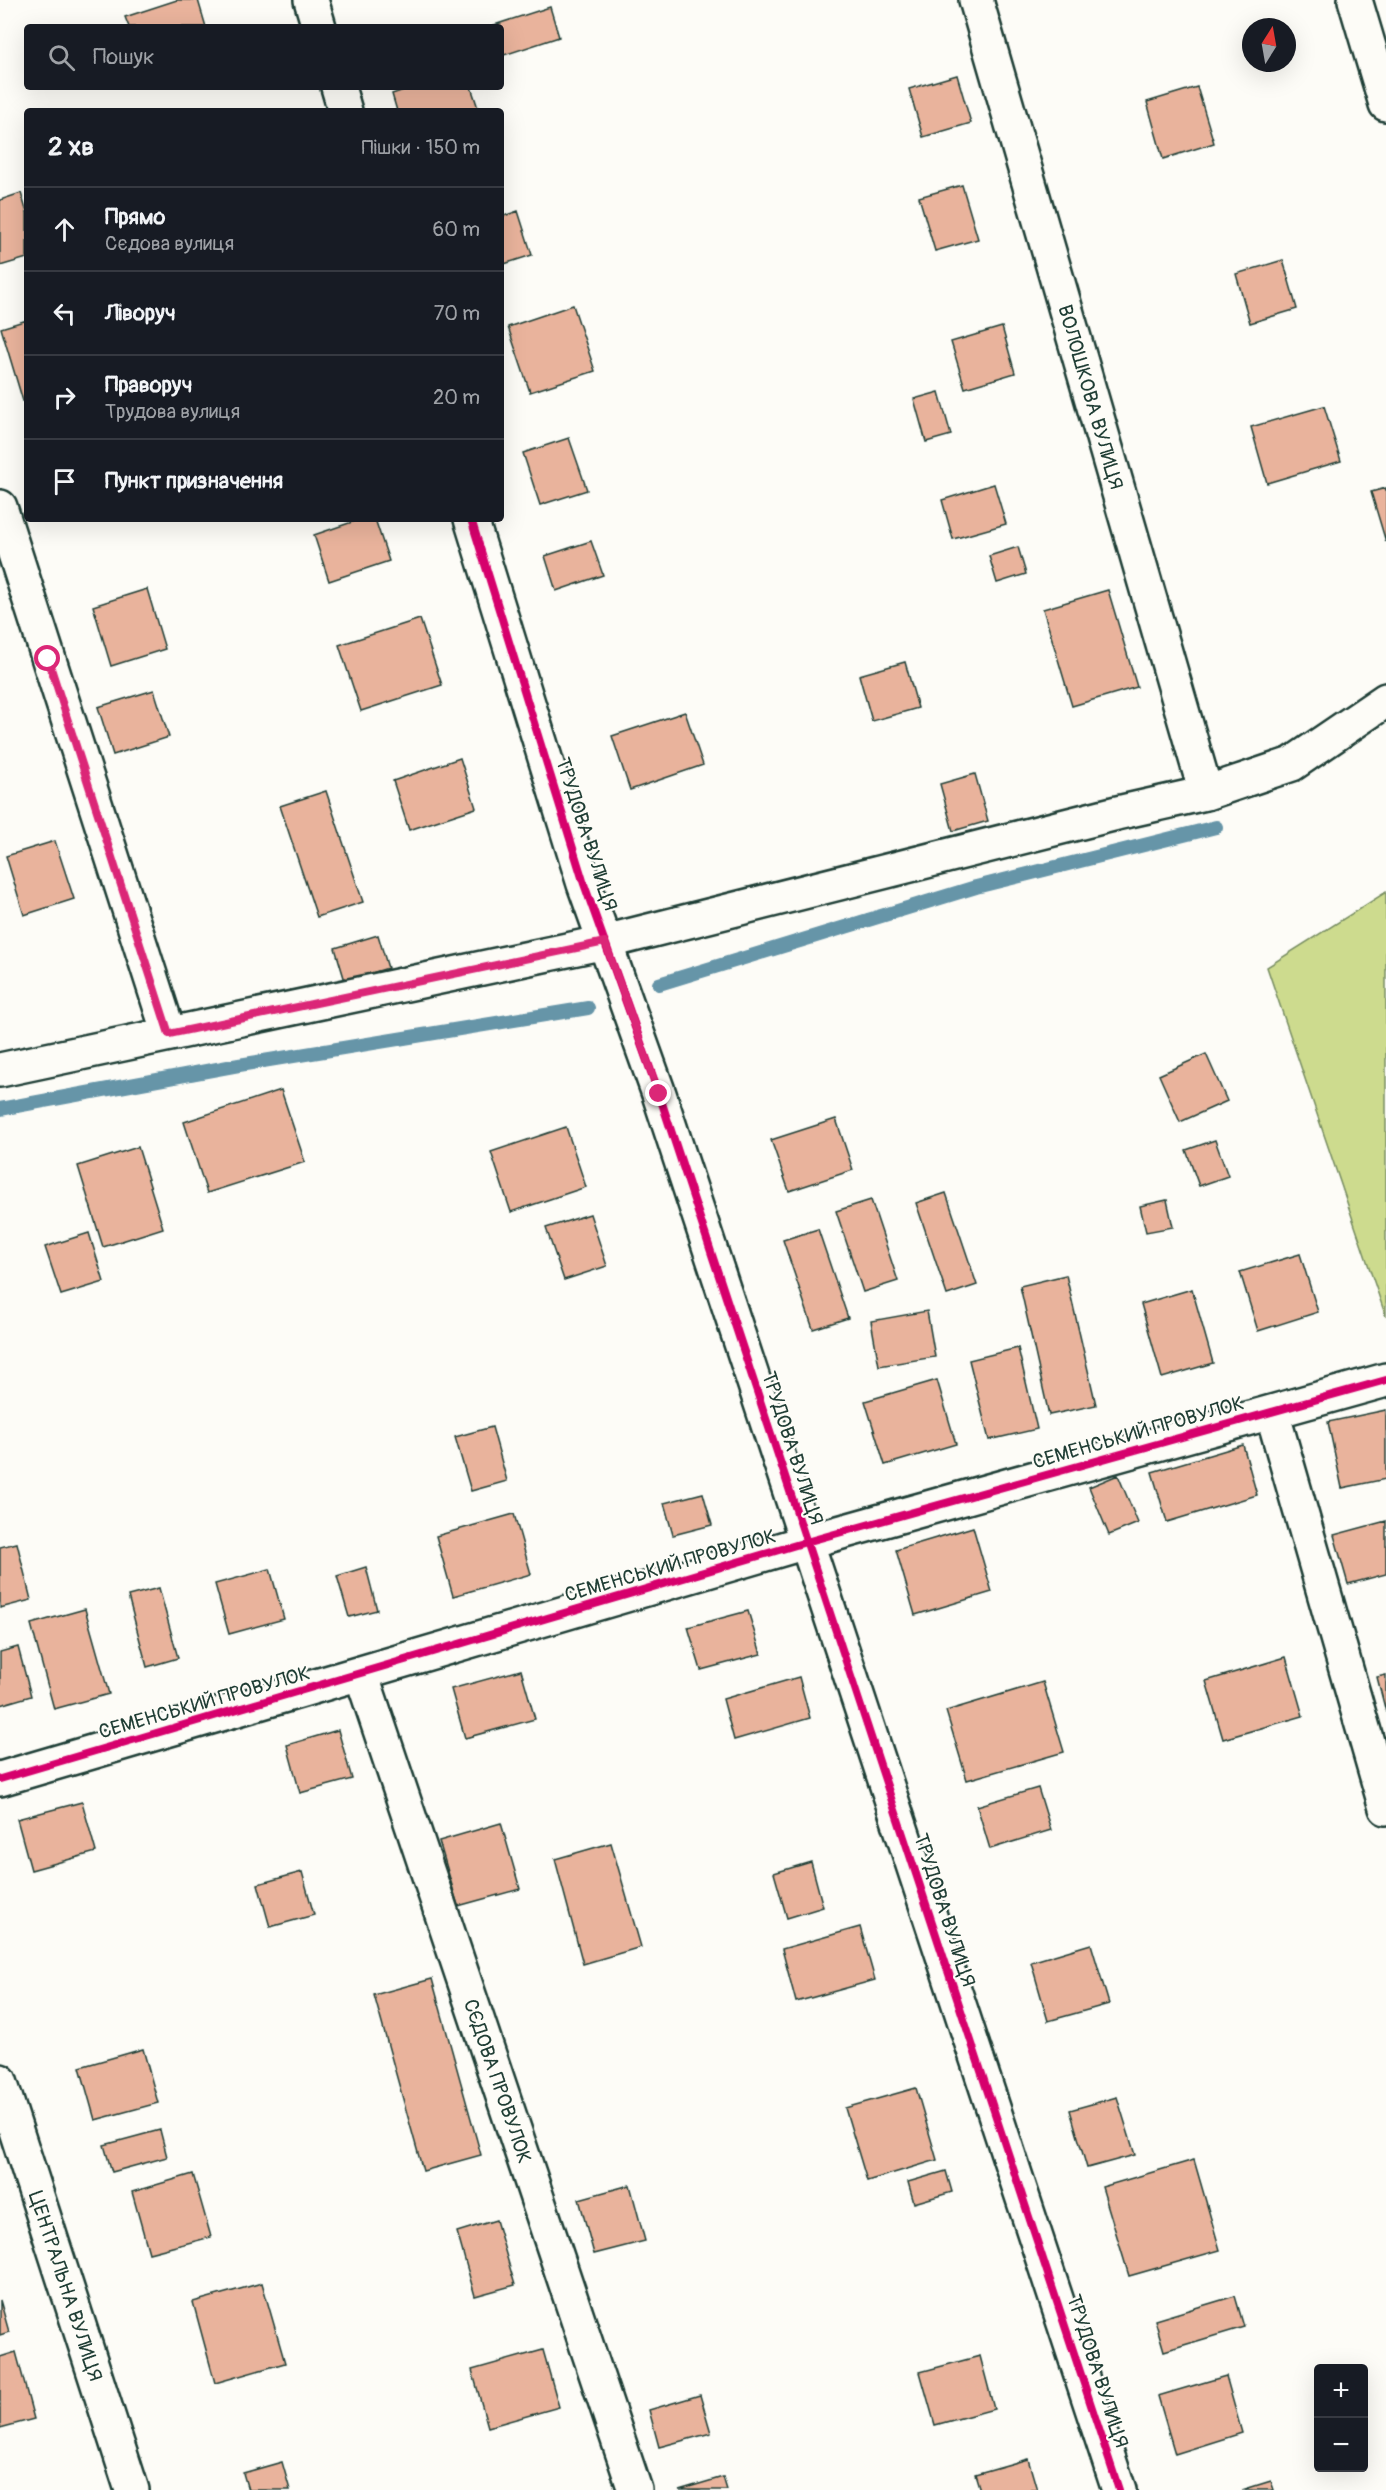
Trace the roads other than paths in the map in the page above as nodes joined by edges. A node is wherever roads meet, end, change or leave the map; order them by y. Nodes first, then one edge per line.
1 (311, 0) edge
2 (976, 0) edge
3 (1355, 0) edge
4 (318, 24) edge
5 (339, 90) edge
6 (1386, 104) edge
7 (344, 108) edge
8 (0, 507) edge
9 (472, 522) edge
10 (1386, 700) edge
11 (1206, 794) junction
12 (605, 942) junction
13 (169, 1034) junction
14 (0, 1070) edge
15 (1386, 1380) edge
16 (1272, 1412) junction
17 (806, 1542) junction
18 (361, 1673) junction
19 (0, 1779) edge
20 (1386, 1808) edge
21 (0, 2081) edge
22 (132, 2490) edge
23 (635, 2490) edge
24 (1119, 2490) edge

1 - 4 street
2 - 11 street, ВОЛОШКОВА ВУЛИЦЯ
3 - 6 street
5 - 7 street
8 - 13 street
9 - 12 street, ТРУДОВА ВУЛИЦЯ
10 - 11 street
11 - 12 street
12 - 13 street
12 - 17 street, ТРУДОВА ВУЛИЦЯ
13 - 14 street
15 - 16 street, СЕМЕНСЬКИЙ ПРОВУЛОК
16 - 17 street, СЕМЕНСЬКИЙ ПРОВУЛОК
16 - 20 street
17 - 18 street, СЕМЕНСЬКИЙ ПРОВУЛОК
17 - 24 street, ТРУДОВА ВУЛИЦЯ
18 - 19 street, СЕМЕНСЬКИЙ ПРОВУЛОК
18 - 23 street, СЄДОВА ПРОВУЛОК
21 - 22 street, ЦЕНТРАЛЬНА ВУЛИЦЯ

